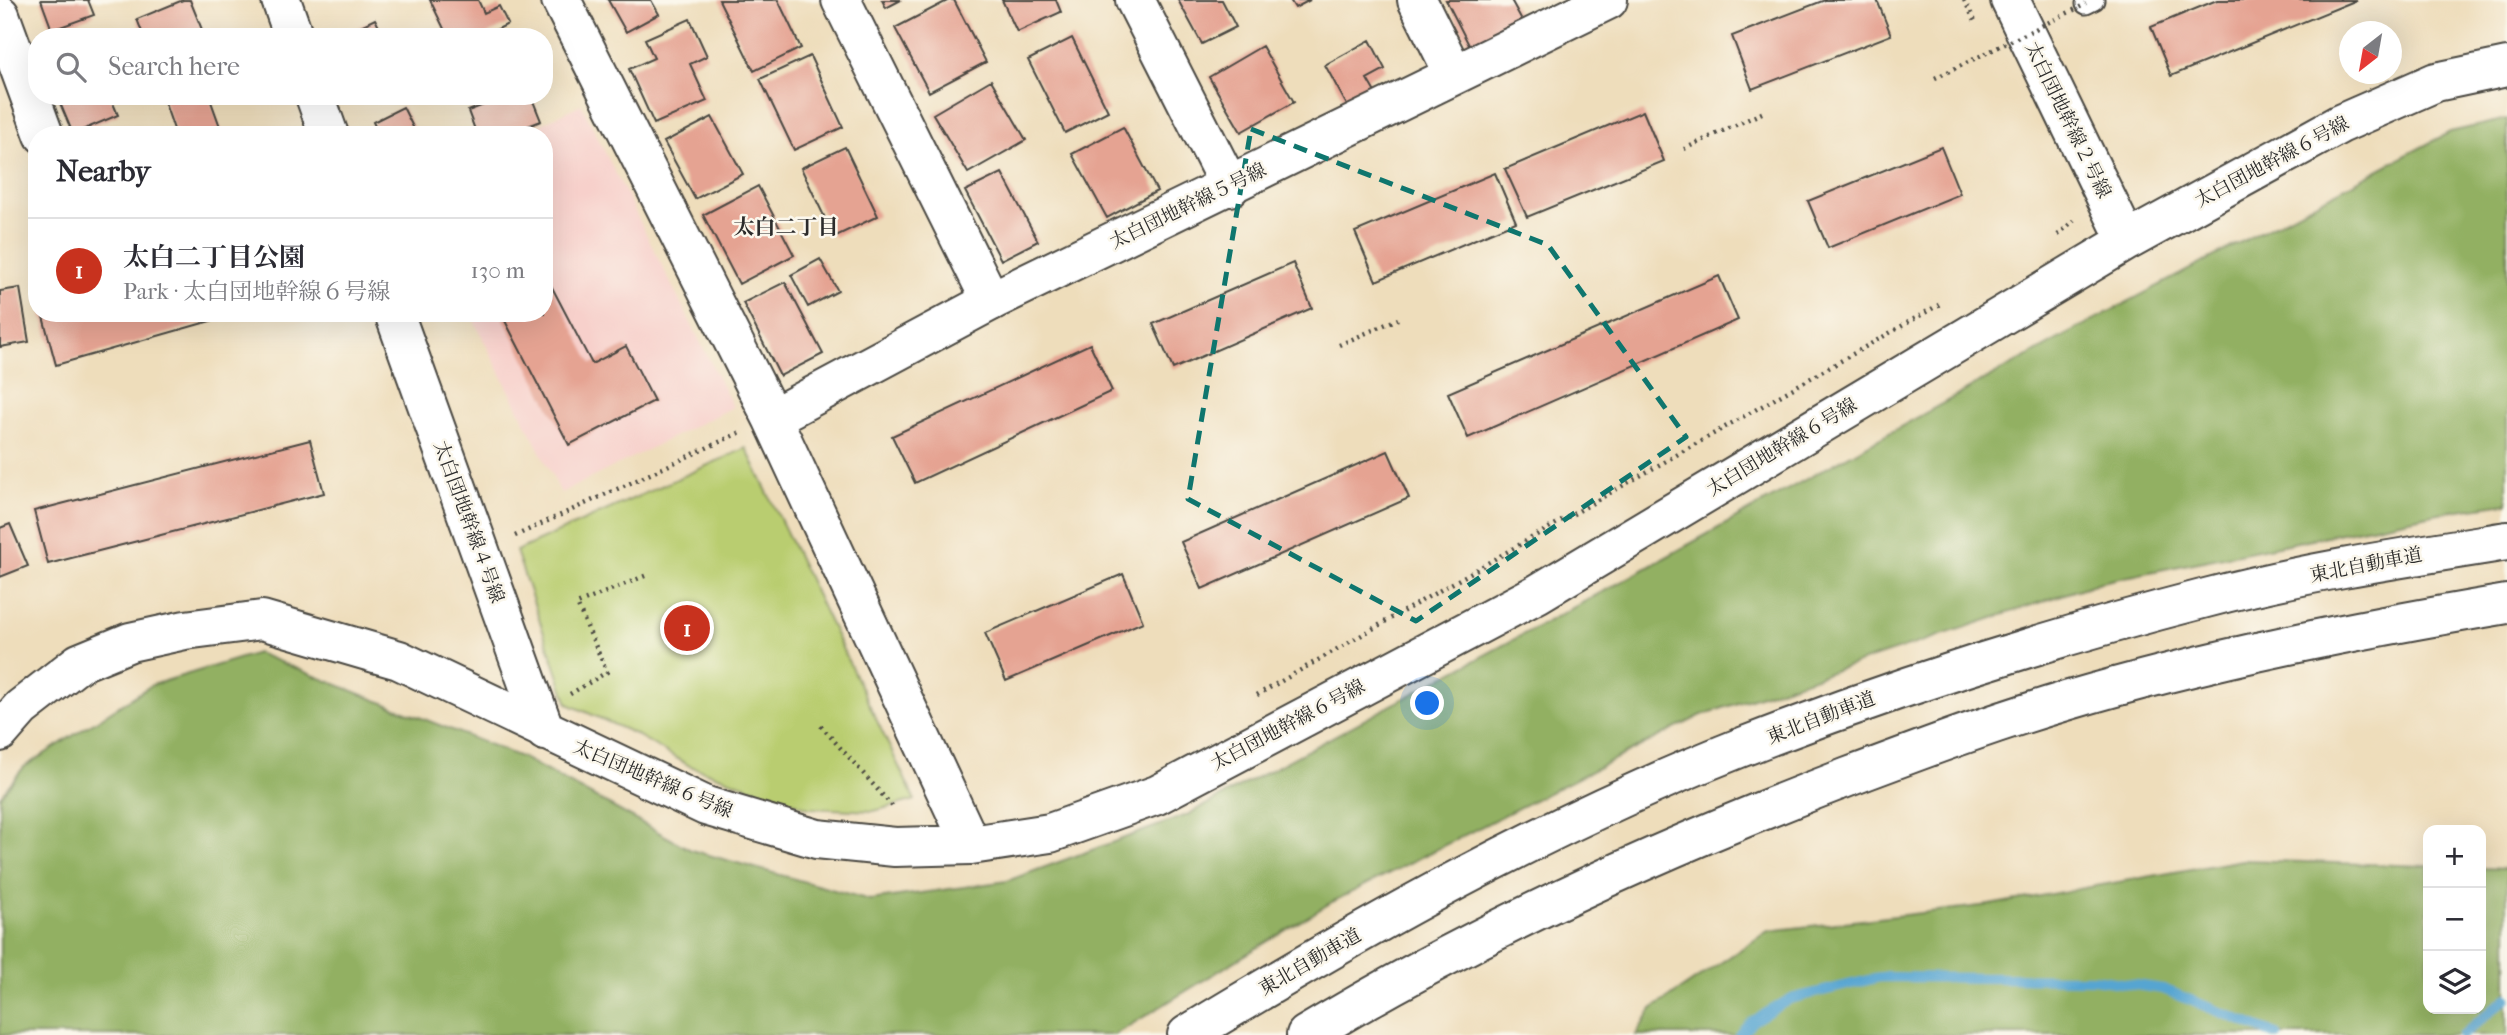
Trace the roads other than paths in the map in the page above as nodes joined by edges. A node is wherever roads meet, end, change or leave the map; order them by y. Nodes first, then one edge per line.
1 (281, 0) edge
2 (561, 0) edge
3 (841, 0) edge
4 (1135, 0) edge
5 (1417, 0) edge
6 (1608, 0) edge
7 (2010, 0) edge
8 (0, 16) edge
9 (291, 28) edge
10 (2507, 67) edge
11 (1454, 74) junction
12 (28, 92) edge
13 (33, 105) edge
14 (318, 105) edge
15 (41, 126) edge
16 (324, 126) edge
17 (1230, 187) junction
18 (2127, 241) junction
19 (991, 300) junction
20 (397, 322) edge
21 (772, 418) junction
22 (2507, 541) edge
23 (2507, 604) edge
24 (539, 716) junction
25 (0, 732) edge
26 (963, 829) junction
27 (1187, 1035) edge
28 (1306, 1035) edge

1 - 9 main road
2 - 21 main road
3 - 19 main road
4 - 17 main road
5 - 11 main road
6 - 11 main road, 太白団地幹線５号線
7 - 18 main road, 太白団地幹線２号線
8 - 12 main road
10 - 18 main road, 太白団地幹線６号線
11 - 17 main road, 太白団地幹線５号線
13 - 15 main road
14 - 16 main road
17 - 19 main road, 太白団地幹線５号線
18 - 26 main road, 太白団地幹線６号線
19 - 21 main road, 太白団地幹線５号線
20 - 24 main road, 太白団地幹線４号線
21 - 26 main road
22 - 27 main road, 東北自動車道
23 - 28 main road
24 - 25 main road, 太白団地幹線６号線
24 - 26 main road, 太白団地幹線６号線

